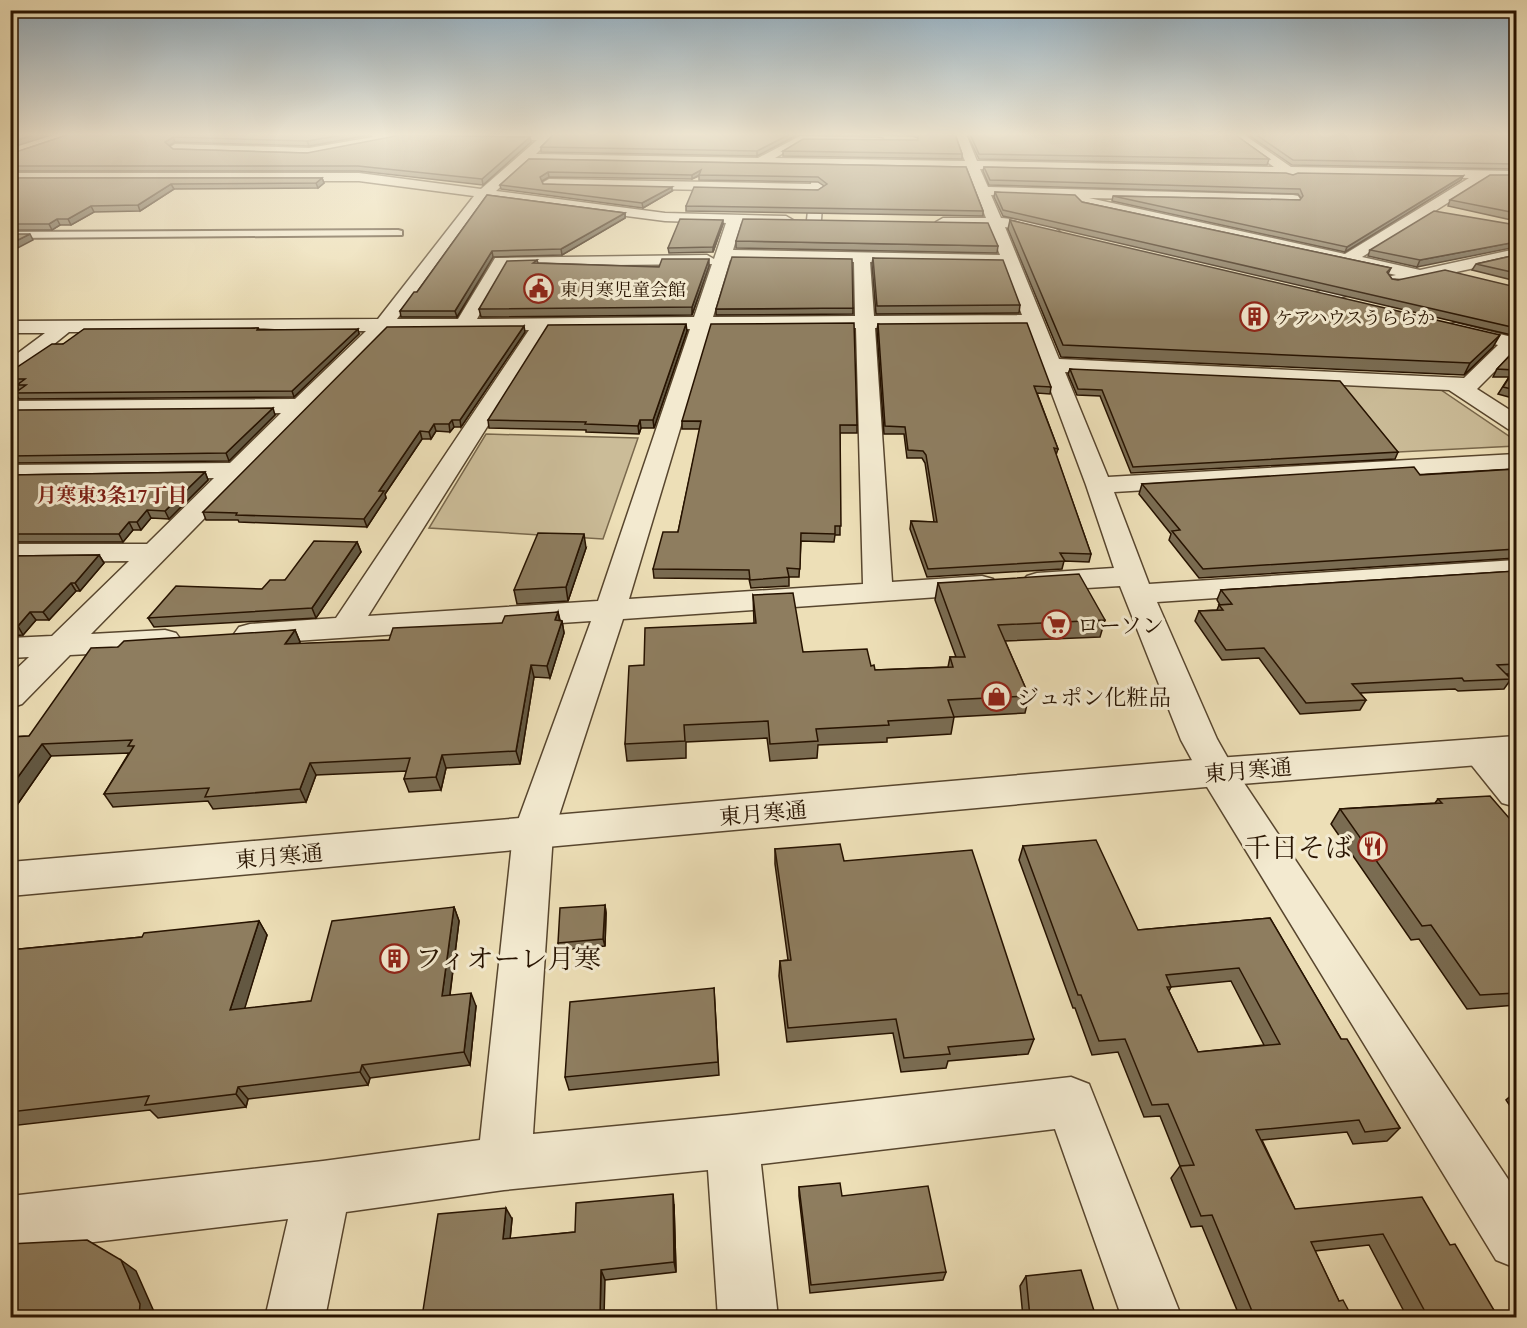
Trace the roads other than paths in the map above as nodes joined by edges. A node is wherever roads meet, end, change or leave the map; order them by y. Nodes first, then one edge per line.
1 (485, 196) edge
2 (539, 196) edge
3 (818, 196) edge
4 (984, 196) edge
5 (1080, 196) edge
6 (1299, 196) edge
7 (1450, 196) edge
8 (1430, 209) junction
9 (1264, 213) edge
10 (1452, 213) edge
11 (735, 219) junction
12 (922, 222) edge
13 (994, 223) junction
14 (1244, 223) edge
15 (1224, 232) junction
16 (398, 233) dead end
17 (10, 235) edge
18 (1069, 237) edge
19 (1206, 242) edge
20 (1516, 254) edge
21 (722, 257) junction
22 (862, 258) junction
23 (1009, 260) junction
24 (1348, 260) junction
25 (1438, 270) junction
26 (1416, 274) junction
27 (1483, 280) edge
28 (1353, 305) edge
29 (1033, 321) junction
30 (867, 322) junction
31 (702, 323) junction
32 (542, 324) junction
33 (464, 325) junction
34 (383, 326) junction
35 (1444, 326) edge
36 (10, 327) edge
37 (64, 327) junction
38 (1514, 343) edge
39 (1050, 365) junction
40 (10, 370) edge
41 (1455, 385) junction
42 (299, 406) junction
43 (10, 408) edge
44 (1516, 424) edge
45 (1516, 461) edge
46 (236, 470) junction
47 (10, 473) edge
48 (1099, 485) junction
49 (155, 552) junction
50 (10, 553) edge
51 (1516, 569) edge
52 (1135, 585) junction
53 (878, 591) junction
54 (610, 611) junction
55 (345, 628) junction
56 (227, 636) edge
57 (191, 638) edge
58 (61, 646) junction
59 (10, 648) edge
60 (10, 696) edge
61 (1498, 751) edge
62 (1218, 772) junction
63 (1516, 793) edge
64 (533, 834) junction
65 (10, 879) edge
66 (732, 1141) junction
67 (504, 1163) junction
68 (323, 1188) junction
69 (10, 1224) edge
70 (1516, 1240) edge
71 (295, 1317) edge
72 (748, 1317) edge
73 (1152, 1317) edge

1 - 34 street
2 - 11 street
3 - 11 street
4 - 13 street
5 - 15 street
6 - 9 street
7 - 8 street
8 - 10 street
8 - 24 street
11 - 21 street
12 - 13 street
13 - 18 street
13 - 23 street
14 - 15 street
15 - 19 street
15 - 24 street
16 - 17 lane
20 - 25 street
21 - 22 street
21 - 31 street
21 - 33 street
22 - 23 street
22 - 30 street
23 - 29 street
24 - 26 street
25 - 26 street
25 - 27 street
26 - 28 street
29 - 30 street
29 - 39 street
30 - 31 street
30 - 53 street
31 - 32 street
31 - 54 street
32 - 33 street
32 - 55 street
33 - 34 street
34 - 37 street
34 - 42 street
35 - 38 street
36 - 37 street
37 - 40 street
38 - 41 street
39 - 41 street
39 - 48 street
41 - 44 street
42 - 43 street
42 - 46 street
45 - 48 street
46 - 47 street
46 - 49 street
48 - 52 street
49 - 50 street
49 - 58 street
51 - 52 street
52 - 53 street
52 - 62 street
53 - 54 street
54 - 55 street
54 - 64 street
55 - 56 street
57 - 58 street
58 - 59 street
58 - 60 street
61 - 62 street, 東月寒通
61 - 63 street
62 - 64 street, 東月寒通
62 - 70 street
64 - 65 street, 東月寒通
64 - 67 street
66 - 67 street
66 - 72 street
66 - 73 street
67 - 68 street
68 - 69 street
68 - 71 street

